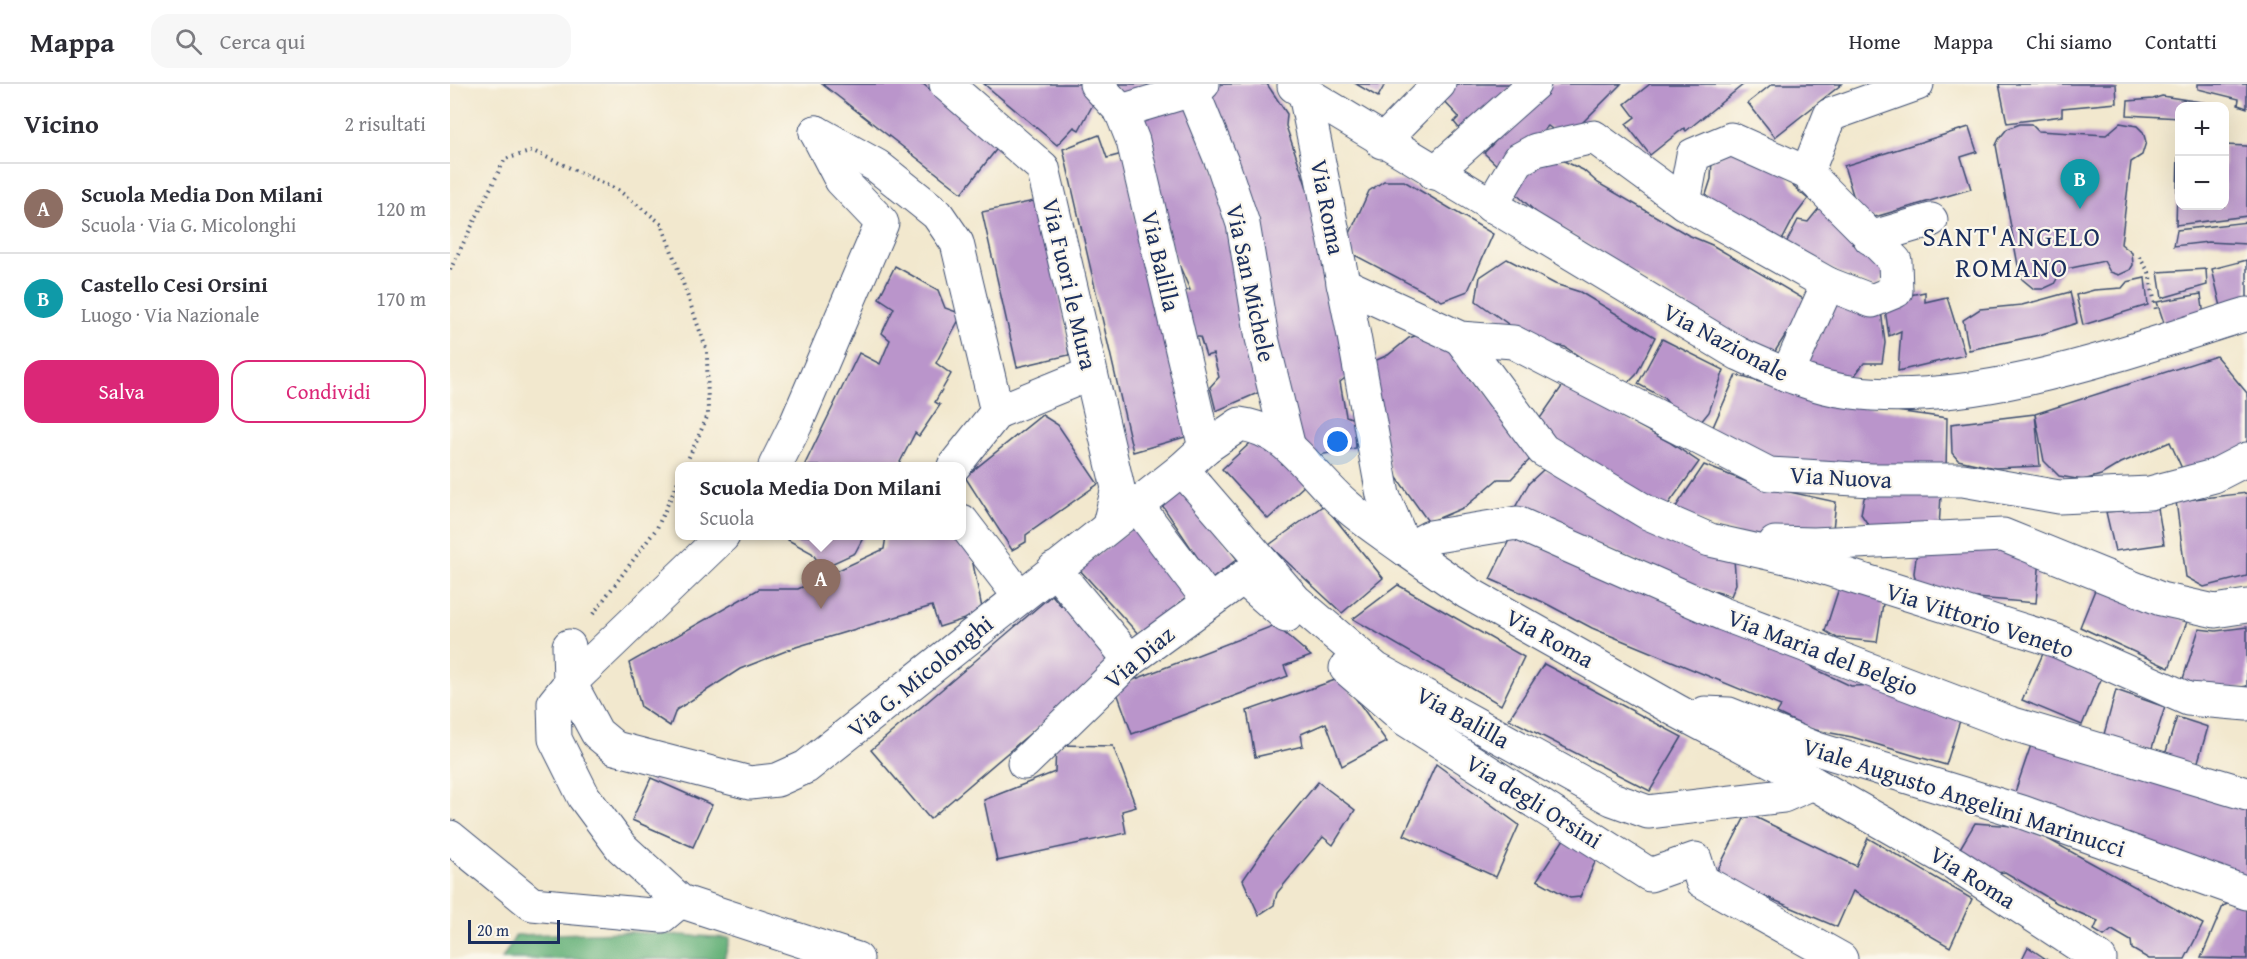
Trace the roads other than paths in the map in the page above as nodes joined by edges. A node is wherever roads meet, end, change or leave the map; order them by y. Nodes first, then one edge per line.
1 (946, 84) edge
2 (1096, 84) edge
3 (1439, 84) edge
4 (1534, 84) edge
5 (1917, 84) edge
6 (1198, 87) edge
7 (1298, 89) edge
8 (1121, 111) junction
9 (1382, 142) junction
10 (1434, 172) junction
11 (1807, 173) junction
12 (1684, 203) junction
13 (1491, 206) junction
14 (1931, 220) dead end
15 (1870, 238) junction
16 (1343, 284) junction
17 (1828, 284) junction
18 (2247, 314) edge
19 (1460, 338) junction
20 (1090, 374) junction
21 (1787, 375) junction
22 (997, 412) junction
23 (1288, 444) junction
24 (1194, 459) junction
25 (2247, 459) edge
26 (777, 462) edge
27 (957, 462) edge
28 (1137, 504) junction
29 (1109, 525) junction
30 (966, 526) edge
31 (719, 540) edge
32 (1710, 540) junction
33 (1406, 550) junction
34 (1054, 569) junction
35 (1253, 570) junction
36 (1020, 597) junction
37 (1209, 601) junction
38 (2247, 606) edge
39 (569, 646) road end
40 (1130, 660) junction
41 (570, 683) junction
42 (2247, 704) edge
43 (1679, 712) junction
44 (1024, 763) dead end
45 (1814, 783) junction
46 (2247, 794) edge
47 (450, 837) edge
48 (2247, 893) edge
49 (680, 901) junction
50 (857, 959) edge
51 (1841, 959) edge
52 (2100, 959) edge

1 - 20 street, Via Fuori le Mura
2 - 8 street, Via Balilla
3 - 9 street
4 - 10 street
5 - 11 street
6 - 8 street
6 - 23 street, Via San Michele
7 - 9 street, Via Nazionale
7 - 16 street, Via Roma
8 - 24 street, Via Balilla
9 - 10 street, Via Nazionale
10 - 13 street, Via Nazionale
11 - 12 street
11 - 15 street
12 - 13 street
12 - 17 street
13 - 21 street, Via Nazionale
14 - 15 street
15 - 17 street
16 - 19 street
16 - 33 street, Via Roma
17 - 21 street
18 - 21 street, Via Nazionale
19 - 25 street, Via Nuova
19 - 32 street
20 - 22 street
20 - 29 street, Via Fuori le Mura
22 - 26 street
22 - 27 street
23 - 24 street, Via G. Micolonghi
23 - 33 street
24 - 28 street, Via G. Micolonghi
24 - 35 street, Via Balilla
28 - 29 street, Via G. Micolonghi
28 - 37 street
29 - 34 street, Via G. Micolonghi
30 - 36 street
31 - 41 street
32 - 38 street
32 - 42 street, Via Vittorio Veneto
33 - 43 street, Via Roma
33 - 46 street, Via Maria del Belgio
34 - 36 street, Via G. Micolonghi
34 - 40 street
35 - 37 street, Via Diaz
35 - 45 street, Via Balilla
35 - 51 street, Via degli Orsini
36 - 41 street, Via G. Micolonghi
37 - 40 street, Via Diaz
39 - 41 street, Via G. Micolonghi
40 - 44 street, Via Diaz
41 - 49 street
43 - 45 street, Via Roma
43 - 48 street, Viale Augusto Angelini Marinucci
45 - 52 street, Via Roma
47 - 49 street
49 - 50 street

